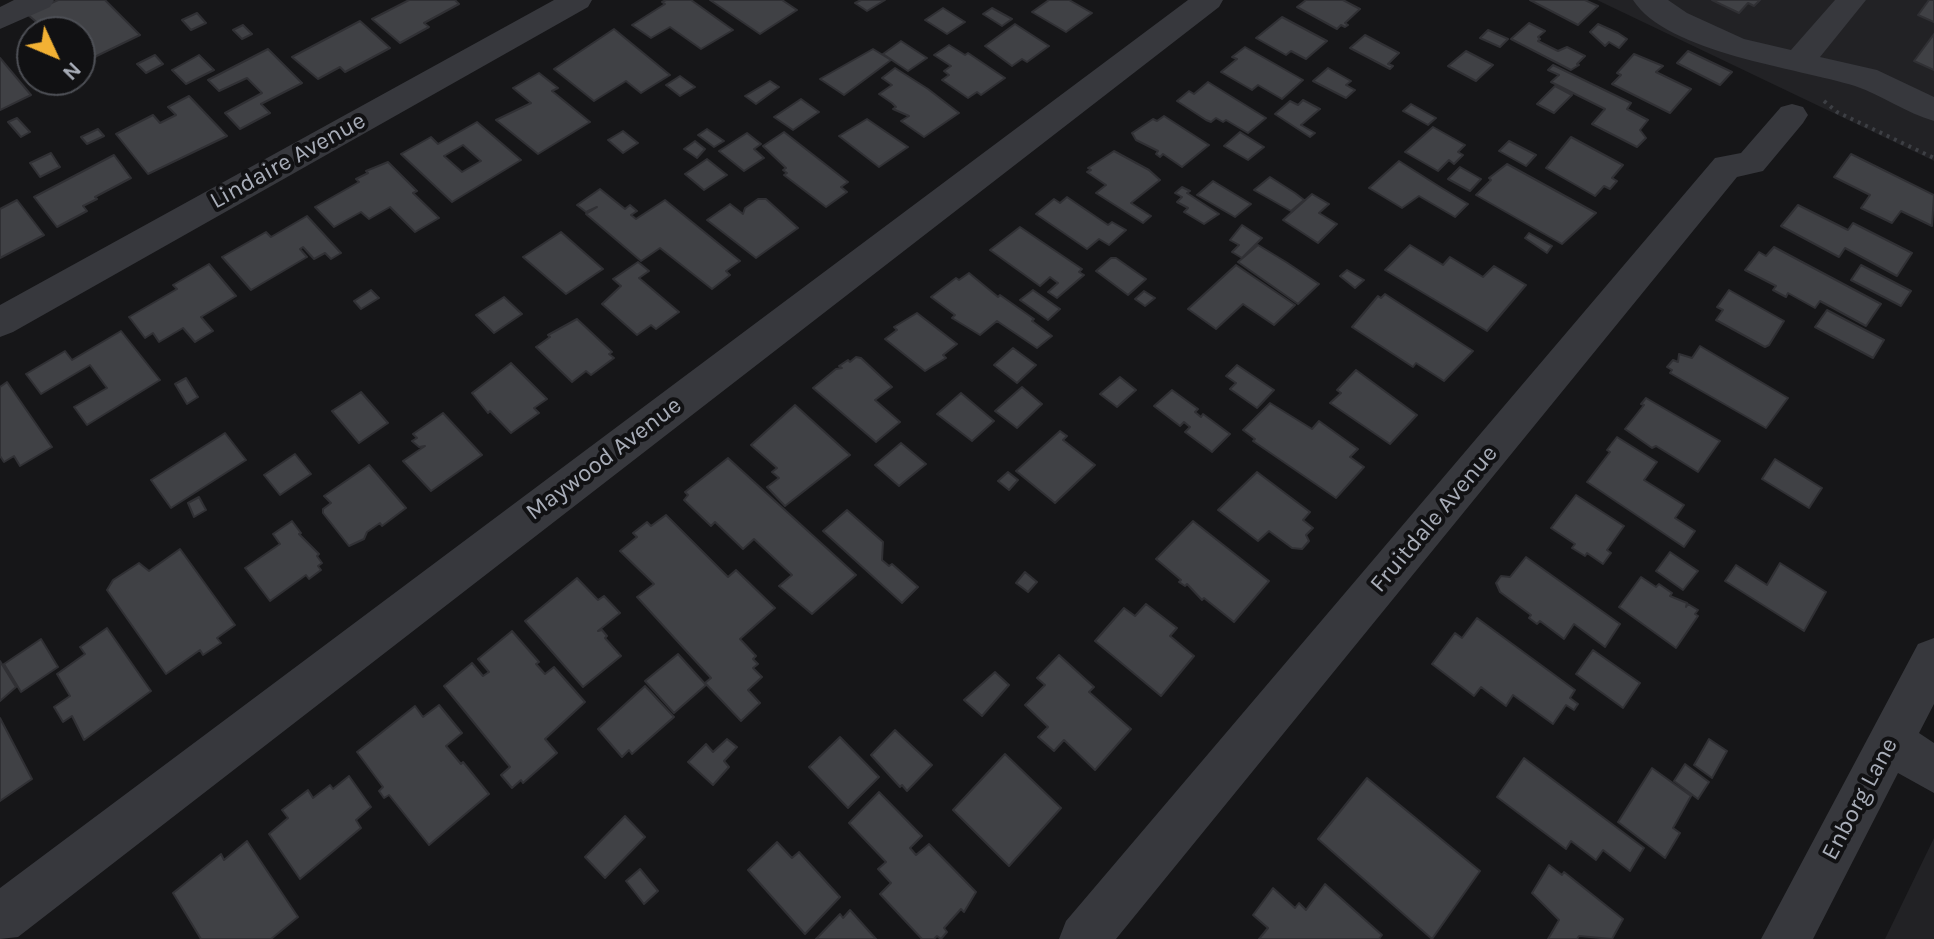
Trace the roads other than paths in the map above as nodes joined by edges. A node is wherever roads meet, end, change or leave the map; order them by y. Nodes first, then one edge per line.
1 (39, 0) edge
2 (577, 0) edge
3 (1208, 0) edge
4 (1648, 0) edge
5 (1851, 0) edge
6 (0, 19) edge
7 (1799, 61) junction
8 (1806, 106) road end
9 (1934, 110) edge
10 (0, 322) edge
11 (1934, 659) edge
12 (1891, 741) junction
13 (1934, 770) edge
14 (0, 919) edge
15 (1084, 939) edge
16 (1786, 939) edge

1 - 6 street
2 - 10 street, Lindaire Avenue
3 - 14 street, Maywood Avenue
4 - 7 street
5 - 7 street
7 - 9 street
8 - 15 street, Fruitdale Avenue
11 - 12 street, Enborg Lane
12 - 13 street
12 - 16 street, Enborg Lane

